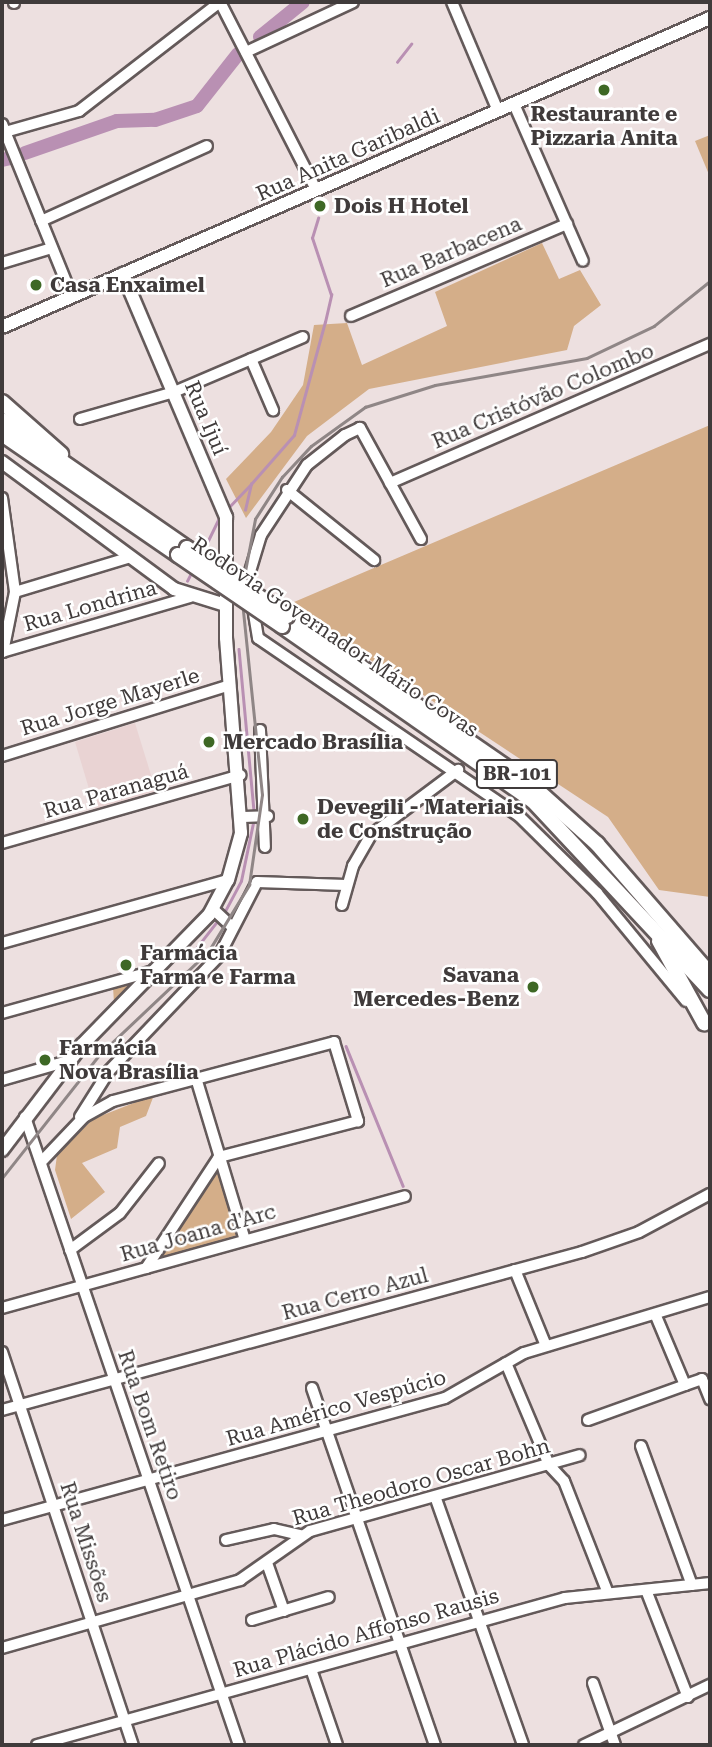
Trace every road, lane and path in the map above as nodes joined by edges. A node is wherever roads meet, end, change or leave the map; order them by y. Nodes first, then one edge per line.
1 (220, 2) edge
2 (353, 2) edge
3 (452, 2) edge
4 (710, 18) edge
5 (246, 52) junction
6 (514, 104) junction
7 (498, 111) junction
8 (3, 128) edge
9 (207, 146) dead end
10 (316, 190) junction
11 (41, 221) junction
12 (567, 224) junction
13 (52, 248) junction
14 (583, 261) dead end
15 (2, 263) edge
16 (123, 274) junction
17 (72, 296) junction
18 (351, 316) dead end
19 (2, 327) edge
20 (303, 337) dead end
21 (710, 344) edge
22 (251, 359) junction
23 (174, 392) junction
24 (2, 402) edge
25 (273, 410) dead end
26 (80, 419) dead end
27 (2, 420) edge
28 (2, 434) edge
29 (2, 462) edge
30 (87, 479) junction
31 (390, 483) junction
32 (287, 490) junction
33 (2, 501) edge
34 (421, 539) dead end
35 (182, 552) junction
36 (131, 557) junction
37 (374, 560) dead end
38 (15, 592) junction
39 (190, 597) junction
40 (225, 605) junction
41 (284, 621) junction
42 (3, 652) edge
43 (230, 685) junction
44 (260, 730) dead end
45 (2, 756) edge
46 (458, 770) junction
47 (241, 775) junction
48 (268, 816) junction
49 (243, 817) junction
50 (2, 844) edge
51 (265, 847) dead end
52 (228, 880) junction
53 (346, 885) junction
54 (342, 905) dead end
55 (213, 909) junction
56 (645, 916) junction
57 (232, 927) junction
58 (2, 943) edge
59 (160, 970) junction
60 (710, 974) edge
61 (710, 990) edge
62 (2, 1013) edge
63 (707, 1027) edge
64 (68, 1061) junction
65 (196, 1078) junction
66 (2, 1080) edge
67 (99, 1084) junction
68 (113, 1101) junction
69 (25, 1118) junction
70 (75, 1125) junction
71 (2, 1150) edge
72 (220, 1157) junction
73 (43, 1160) junction
74 (159, 1164) dead end
75 (710, 1194) edge
76 (405, 1196) dead end
77 (245, 1240) junction
78 (70, 1250) junction
79 (145, 1268) junction
80 (515, 1270) junction
81 (82, 1286) junction
82 (710, 1297) edge
83 (2, 1308) edge
84 (656, 1317) junction
85 (546, 1346) junction
86 (2, 1352) edge
87 (506, 1363) junction
88 (706, 1377) edge
89 (114, 1380) junction
90 (685, 1385) junction
91 (312, 1388) dead end
92 (710, 1399) edge
93 (20, 1405) junction
94 (2, 1410) edge
95 (588, 1420) dead end
96 (327, 1431) junction
97 (641, 1446) dead end
98 (580, 1455) dead end
99 (549, 1465) junction
100 (148, 1480) junction
101 (436, 1499) junction
102 (53, 1506) junction
103 (357, 1519) junction
104 (2, 1520) edge
105 (300, 1535) junction
106 (226, 1540) dead end
107 (267, 1563) junction
108 (710, 1583) edge
109 (692, 1585) junction
110 (646, 1590) junction
111 (608, 1593) junction
112 (188, 1595) junction
113 (329, 1597) dead end
114 (284, 1611) junction
115 (252, 1620) dead end
116 (92, 1622) junction
117 (479, 1622) junction
118 (400, 1644) junction
119 (2, 1648) edge
120 (311, 1669) junction
121 (593, 1683) dead end
122 (710, 1685) edge
123 (221, 1693) junction
124 (688, 1697) junction
125 (125, 1721) junction
126 (613, 1741) edge
127 (37, 1745) edge
128 (133, 1745) edge
129 (239, 1745) edge
130 (337, 1745) edge
131 (435, 1745) edge
132 (523, 1745) edge
133 (584, 1745) edge

1 - 5 street
1 - 8 street
2 - 5 street
3 - 7 street
4 - 6 main road, Rua Anita Garibaldi
5 - 10 street
6 - 7 main road, Rua Anita Garibaldi
6 - 12 street
7 - 10 main road, Rua Anita Garibaldi
8 - 11 street
9 - 11 street
10 - 16 main road, Rua Anita Garibaldi
11 - 13 street
12 - 14 street
12 - 18 street, Rua Barbacena
13 - 15 street
13 - 17 street
16 - 17 main road, Rua Anita Garibaldi
16 - 23 main road, Rua Ijuí
17 - 19 main road, Rua Anita Garibaldi
20 - 22 street
21 - 31 street, Rua Cristóvão Colombo
22 - 23 street
22 - 25 street
23 - 26 street
23 - 40 main road, Rua Ijuí
24 - 30 highway
27 - 30 highway, Rodovia Governador Mário Covas / BR-101
28 - 35 highway, Rodovia Governador Mário Covas / BR-101
29 - 36 main road
30 - 35 highway, Rodovia Governador Mário Covas / BR-101
31 - 32 street
31 - 34 street
32 - 37 street
32 - 46 street
33 - 38 street
35 - 41 highway, Rodovia Governador Mário Covas / BR-101, bridge
36 - 38 street
36 - 39 main road
38 - 42 street
39 - 40 main road
39 - 42 street, Rua Londrina
40 - 43 main road, Rua Ijuí
41 - 56 highway, Rodovia Governador Mário Covas / BR-101
41 - 60 highway, Rodovia Governador Mário Covas / BR-101
43 - 45 street, Rua Jorge Mayerle
43 - 47 main road, Rua Ijuí
44 - 48 street
46 - 53 street
46 - 63 street
47 - 49 main road, Rua Ijuí
47 - 50 street, Rua Paranaguá
48 - 49 street
48 - 51 street
49 - 52 main road, Rua Ijuí
52 - 55 main road, Rua Ijuí
52 - 58 street
53 - 54 street
53 - 57 street
55 - 57 street
55 - 59 main road, Rua Ijuí
56 - 61 highway, Rodovia Governador Mário Covas / BR-101
56 - 63 highway
57 - 67 street
59 - 62 street
59 - 64 main road, Rua Ijuí
64 - 66 street
64 - 69 main road, Rua Ijuí
65 - 68 street
65 - 72 street
65 - 72 street
67 - 68 street
67 - 70 street
68 - 70 street
69 - 71 main road, Rua Ijuí
69 - 73 street, Rua Bom Retiro
70 - 73 street
72 - 77 street
72 - 79 street
73 - 78 street, Rua Bom Retiro
74 - 78 street
75 - 80 street, Rua Cerro Azul
76 - 77 street, Rua Joana d'Arc
77 - 79 street, Rua Joana d'Arc
78 - 81 street, Rua Bom Retiro
79 - 81 street, Rua Joana d'Arc
80 - 85 street
80 - 89 street, Rua Cerro Azul
81 - 83 street, Rua Joana d'Arc
81 - 89 street, Rua Bom Retiro
82 - 84 street, Rua Américo Vespúcio
84 - 85 street, Rua Américo Vespúcio
84 - 90 street
85 - 87 street, Rua Américo Vespúcio
86 - 93 street, Rua Missões
87 - 96 street, Rua Américo Vespúcio
87 - 99 street
88 - 90 street
88 - 92 street
89 - 93 street, Rua Cerro Azul
89 - 100 street, Rua Bom Retiro
90 - 95 street
91 - 96 street
93 - 94 street, Rua Cerro Azul
93 - 102 street, Rua Missões
96 - 100 street, Rua Américo Vespúcio
96 - 103 street
97 - 109 street
98 - 99 street, Rua Theodoro Oscar Bohn
99 - 101 street, Rua Theodoro Oscar Bohn
99 - 111 street
100 - 102 street, Rua Américo Vespúcio
100 - 112 street, Rua Bom Retiro
101 - 103 street, Rua Theodoro Oscar Bohn
101 - 117 street
102 - 104 street, Rua Américo Vespúcio
102 - 116 street, Rua Missões
103 - 105 street, Rua Theodoro Oscar Bohn
103 - 118 street
105 - 106 street
105 - 107 street, Rua Theodoro Oscar Bohn
107 - 112 street, Rua Theodoro Oscar Bohn
107 - 114 street
108 - 109 street, Rua Plácido Affonso Rausis
109 - 110 street, Rua Plácido Affonso Rausis
110 - 111 street, Rua Plácido Affonso Rausis
110 - 124 street
111 - 117 street, Rua Plácido Affonso Rausis
112 - 116 street, Rua Theodoro Oscar Bohn
112 - 123 street, Rua Bom Retiro
113 - 114 street
114 - 115 street
116 - 119 street, Rua Theodoro Oscar Bohn
116 - 125 street, Rua Missões
117 - 118 street, Rua Plácido Affonso Rausis
117 - 132 street
118 - 120 street, Rua Plácido Affonso Rausis
118 - 131 street
120 - 123 street, Rua Plácido Affonso Rausis
120 - 130 street
121 - 126 street
122 - 124 street
123 - 125 street, Rua Plácido Affonso Rausis
123 - 129 street, Rua Bom Retiro
124 - 126 street
125 - 127 street, Rua Plácido Affonso Rausis
125 - 128 street, Rua Missões
126 - 133 street

